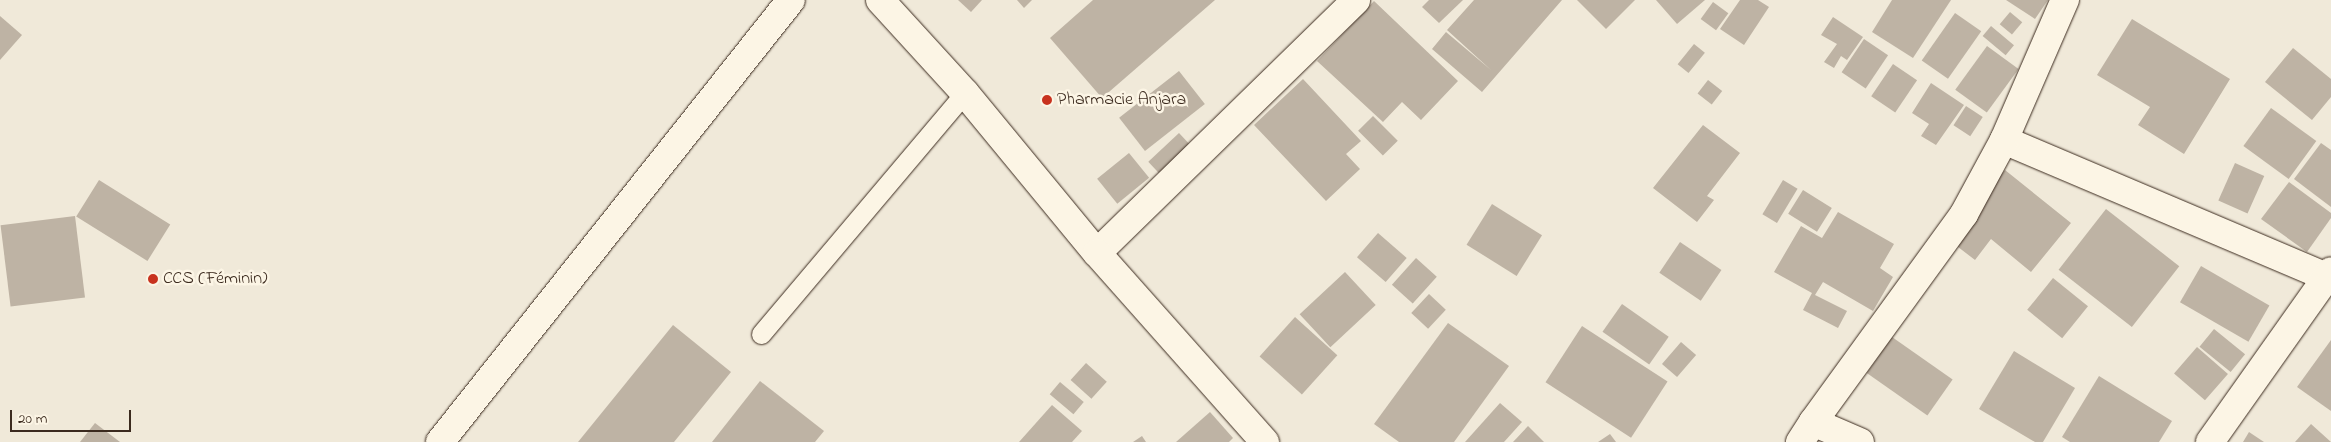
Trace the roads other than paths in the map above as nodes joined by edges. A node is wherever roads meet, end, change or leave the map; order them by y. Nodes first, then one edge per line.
1 (790, 0) edge
2 (880, 0) edge
3 (1356, 0) edge
4 (2065, 0) edge
5 (965, 93) junction
6 (2004, 140) junction
7 (1097, 253) junction
8 (2330, 275) edge
9 (761, 334) dead end
10 (1807, 432) edge
11 (440, 442) edge
12 (1265, 442) edge
13 (1860, 442) edge
14 (2210, 442) edge

1 - 11 street
2 - 5 street
3 - 7 street
4 - 6 street
5 - 7 street
5 - 9 lane
6 - 8 street
6 - 10 street
7 - 12 street
8 - 14 street
10 - 13 street

